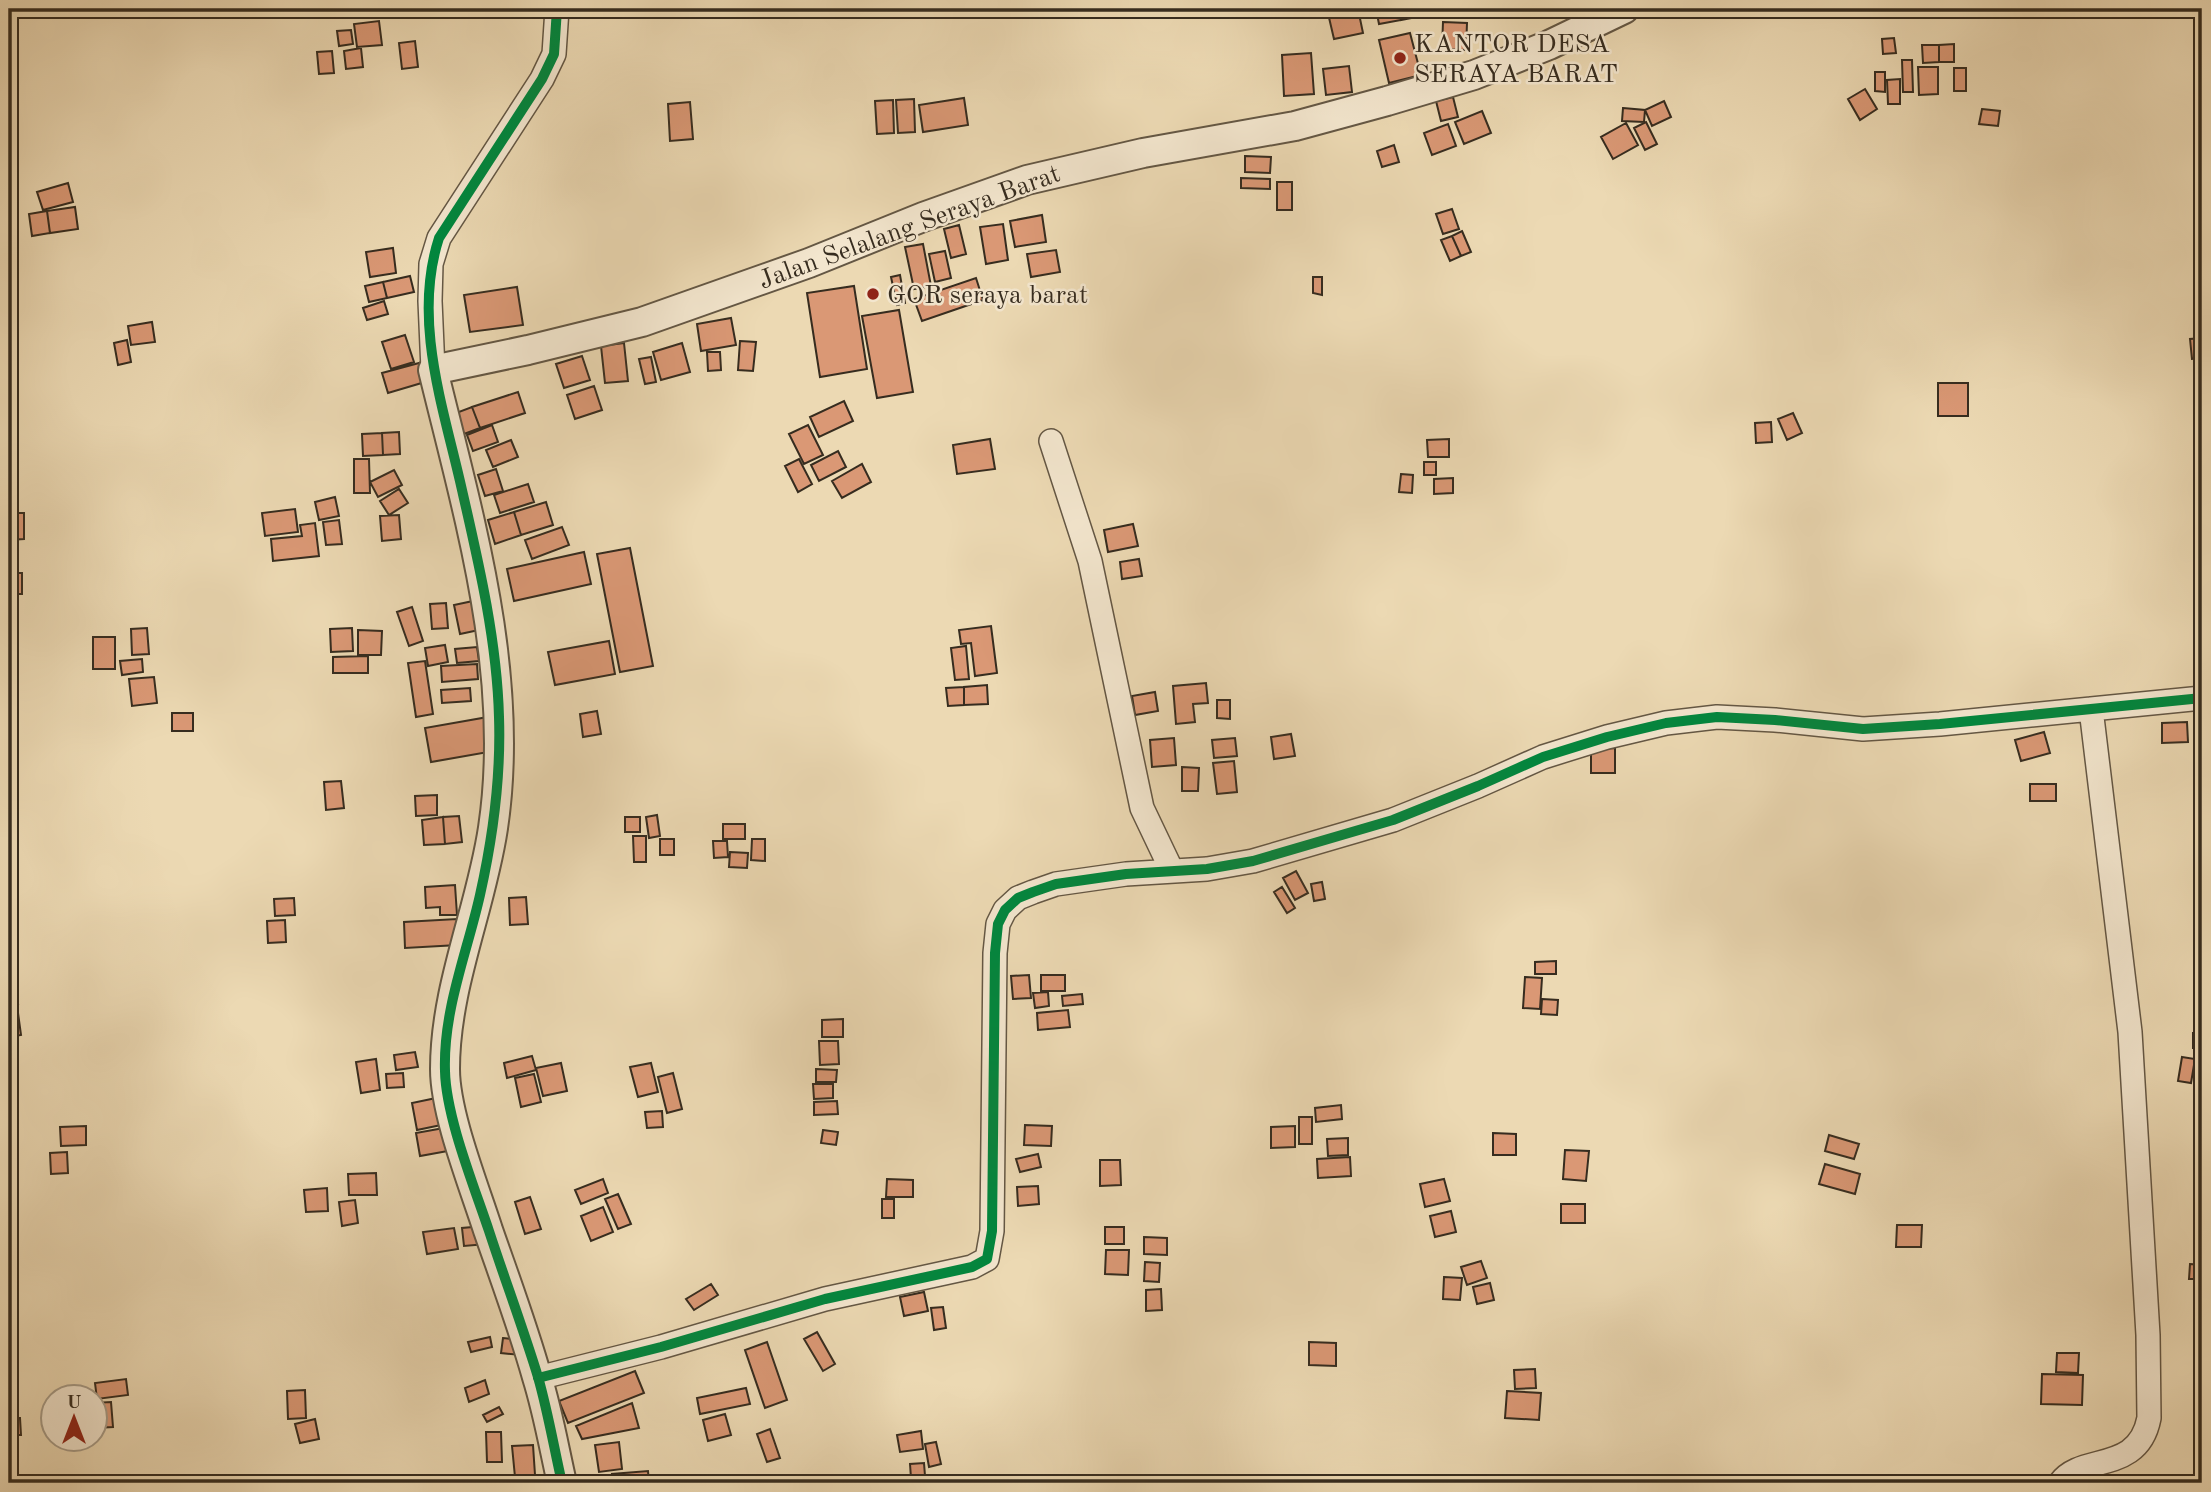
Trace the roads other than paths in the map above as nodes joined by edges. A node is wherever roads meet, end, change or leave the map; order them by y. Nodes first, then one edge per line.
1 (556, 9) edge
2 (1624, 9) edge
3 (433, 370) junction
4 (1051, 441) dead end
5 (2202, 698) edge
6 (2091, 709) junction
7 (1172, 872) junction
8 (538, 1378) junction
9 (562, 1483) edge
10 (2060, 1483) edge

1 - 3 street
2 - 3 street, Jalan Selalang Seraya Barat
3 - 8 street
4 - 7 street
5 - 6 street
6 - 7 street
6 - 10 street
7 - 8 street
8 - 9 street

